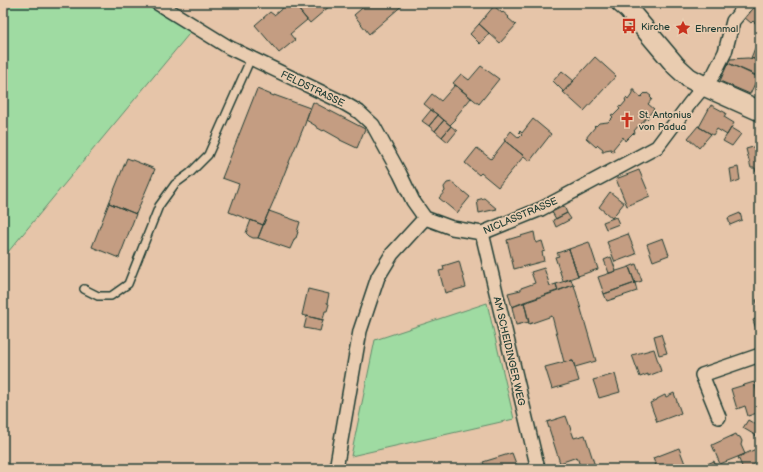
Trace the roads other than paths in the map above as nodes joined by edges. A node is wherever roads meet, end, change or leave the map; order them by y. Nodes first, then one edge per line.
1 (156, 3) edge
2 (622, 3) edge
3 (748, 3) edge
4 (251, 58) junction
5 (704, 86) junction
6 (760, 112) edge
7 (426, 218) junction
8 (482, 233) junction
9 (84, 289) dead end
10 (760, 355) edge
11 (720, 417) dead end
12 (336, 469) edge
13 (538, 469) edge

1 - 4 street, FELDSTRASSE
2 - 5 street
3 - 5 street, NICLASSTRASSE
4 - 7 street, FELDSTRASSE
4 - 9 lane
5 - 6 street
5 - 8 street, NICLASSTRASSE
7 - 8 street, NICLASSTRASSE
7 - 12 street
8 - 13 street, AM SCHEIDINGER WEG
10 - 11 street

